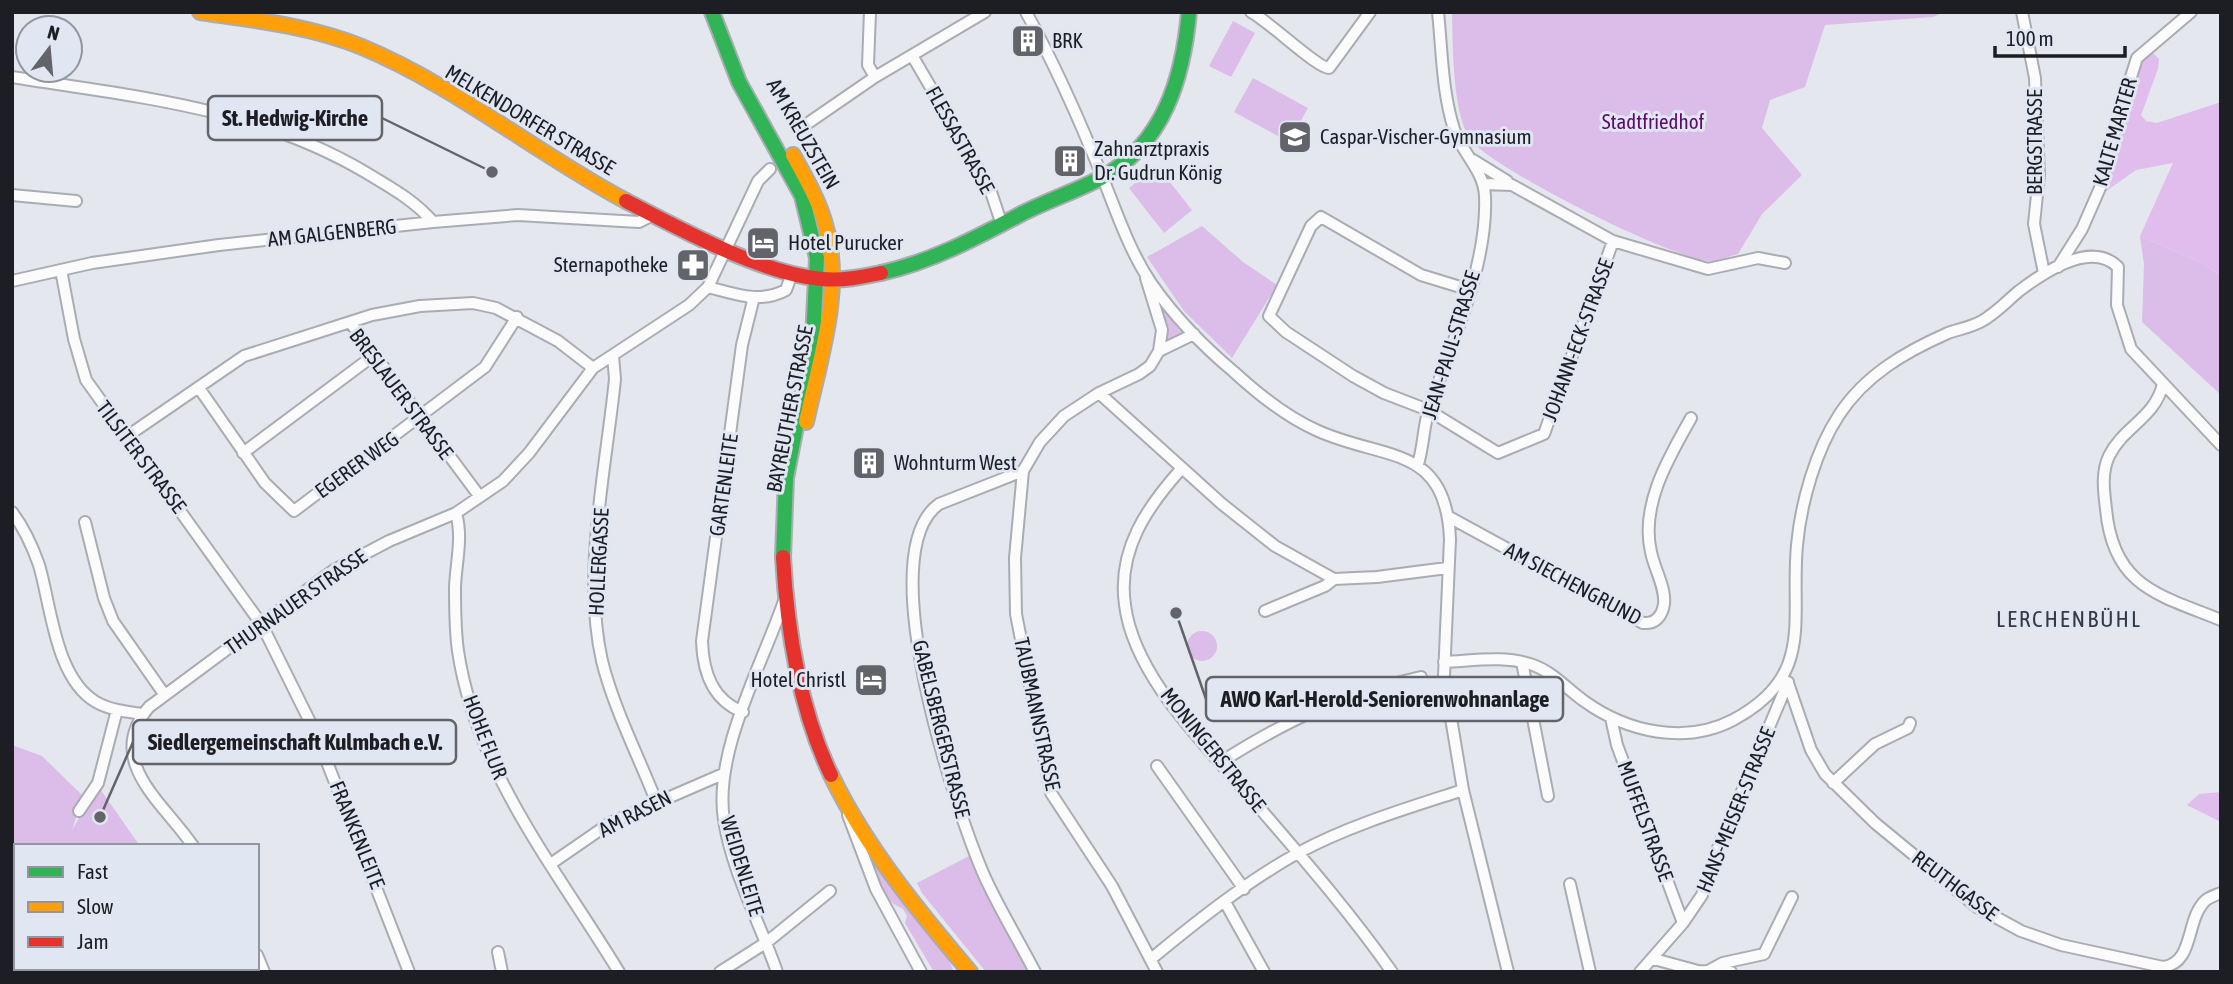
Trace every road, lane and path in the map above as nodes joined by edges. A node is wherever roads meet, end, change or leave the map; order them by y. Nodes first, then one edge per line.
1 (200, 12) edge
2 (712, 12) edge
3 (721, 12) edge
4 (870, 12) edge
5 (985, 12) edge
6 (1026, 12) edge
7 (1189, 12) edge
8 (1251, 12) edge
9 (1370, 12) edge
10 (1438, 12) edge
11 (2022, 12) edge
12 (2191, 12) edge
13 (913, 57) junction
14 (12, 77) edge
15 (875, 77) junction
16 (799, 130) dead end
17 (1465, 152) junction
18 (770, 169) dead end
19 (1102, 176) junction
20 (1483, 184) junction
21 (1512, 185) junction
22 (12, 195) edge
23 (76, 201) dead end
24 (653, 215) junction
25 (433, 222) junction
26 (1002, 225) junction
27 (1613, 241) junction
28 (726, 248) junction
29 (1785, 263) dead end
30 (1143, 269) junction
31 (61, 270) junction
32 (2051, 270) junction
33 (792, 273) junction
34 (819, 279) junction
35 (834, 280) junction
36 (12, 281) edge
37 (708, 287) junction
38 (1470, 290) junction
39 (750, 298) junction
40 (517, 317) junction
41 (350, 322) junction
42 (1194, 334) junction
43 (1159, 351) junction
44 (373, 356) junction
45 (613, 356) junction
46 (593, 368) junction
47 (2163, 384) junction
48 (199, 388) junction
49 (1100, 393) junction
50 (1428, 410) junction
51 (1691, 418) dead end
52 (419, 419) junction
53 (125, 437) junction
54 (2221, 445) edge
55 (243, 453) junction
56 (1418, 464) junction
57 (1182, 468) junction
58 (1023, 471) junction
59 (480, 498) junction
60 (12, 512) edge
61 (456, 513) junction
62 (1449, 517) junction
63 (85, 522) dead end
64 (1447, 568) junction
65 (1334, 579) junction
66 (784, 601) junction
67 (1265, 611) dead end
68 (2221, 620) edge
69 (262, 625) junction
70 (1444, 662) junction
71 (1522, 662) junction
72 (1421, 677) dead end
73 (1788, 677) junction
74 (164, 694) junction
75 (117, 710) junction
76 (743, 712) junction
77 (143, 714) junction
78 (1611, 718) junction
79 (1910, 723) dead end
80 (1221, 762) junction
81 (1157, 766) dead end
82 (723, 774) junction
83 (1833, 783) junction
84 (1463, 790) junction
85 (1548, 796) dead end
86 (656, 801) junction
87 (844, 803) junction
88 (79, 811) dead end
89 (863, 829) junction
90 (191, 844) edge
91 (1298, 853) junction
92 (552, 863) junction
93 (1570, 884) dead end
94 (1244, 889) junction
95 (830, 891) dead end
96 (2221, 893) edge
97 (1792, 897) dead end
98 (1225, 902) junction
99 (1683, 923) junction
100 (766, 942) junction
101 (498, 953) dead end
102 (1654, 959) junction
103 (1151, 960) junction
104 (1710, 970) edge
105 (409, 972) edge
106 (502, 972) edge
107 (619, 972) edge
108 (720, 972) edge
109 (777, 972) edge
110 (921, 972) edge
111 (970, 972) edge
112 (1035, 972) edge
113 (1157, 972) edge
114 (1264, 972) edge
115 (1392, 972) edge
116 (1508, 972) edge
117 (1590, 972) edge
118 (1640, 972) edge
119 (1731, 972) edge

1 - 24 main road, MELKENDORFER STRASSE
2 - 34 main road, AM KREUZSTEIN
3 - 35 main road, AM KREUZSTEIN
4 - 15 street
5 - 13 street
6 - 19 street
7 - 19 main road, MELKENDORFER STRASSE
8 - 9 street
10 - 17 street
11 - 32 street, BERGSTRASSE
12 - 32 street, KALTE MARTER
13 - 15 street
13 - 26 street, FLESSASTRASSE
14 - 25 street
15 - 16 street
17 - 20 street
17 - 21 street
18 - 28 street, THURNAUER STRASSE
19 - 26 main road, MELKENDORFER STRASSE
19 - 30 street
20 - 21 street
20 - 38 street, JEAN-PAUL-STRASSE
21 - 27 street
22 - 23 street
24 - 25 street, AM GALGENBERG
24 - 28 main road, MELKENDORFER STRASSE
25 - 31 street, AM GALGENBERG
26 - 35 main road, MELKENDORFER STRASSE
27 - 29 street
27 - 50 street, JOHANN-ECK-STRASSE
28 - 33 main road, MELKENDORFER STRASSE
28 - 37 street, THURNAUER STRASSE
30 - 42 street
30 - 43 street
31 - 36 street, AM GALGENBERG
31 - 53 street, TILSITER STRASSE
32 - 47 street
32 - 73 street, HANS-MEISER-STRASSE
33 - 34 main road, MELKENDORFER STRASSE
33 - 39 street
34 - 35 main road, MELKENDORFER STRASSE
34 - 66 main road, BAYREUTHER STRASSE
35 - 89 main road, BAYREUTHER STRASSE
37 - 39 street
37 - 45 street, THURNAUER STRASSE
38 - 50 street, JEAN-PAUL-STRASSE
38 - 50 street, JOHANN-ECK-STRASSE
39 - 76 street, GARTENLEITE
40 - 41 street
40 - 46 street
40 - 52 street, EGERER WEG
41 - 44 street, BRESLAUER STRASSE
41 - 48 street, BRESLAUER STRASSE
42 - 43 street
42 - 56 street
43 - 49 street
44 - 52 street, BRESLAUER STRASSE
44 - 55 street
45 - 46 street, THURNAUER STRASSE
45 - 86 street, HOLLERGASSE
46 - 59 street, THURNAUER STRASSE
47 - 54 street
47 - 68 street
48 - 53 street, BRESLAUER STRASSE
48 - 55 street
49 - 57 street
49 - 58 street
50 - 56 street, JEAN-PAUL-STRASSE
51 - 62 street, AM SIECHENGRUND
52 - 55 street, EGERER WEG
52 - 59 street, BRESLAUER STRASSE
53 - 69 street, TILSITER STRASSE
56 - 62 street
57 - 65 street
57 - 80 street, MONINGERSTRASSE
58 - 103 street, TAUBMANNSTRASSE
58 - 112 street, GABELSBERGERSTRASSE
59 - 61 street, THURNAUER STRASSE
60 - 75 street
61 - 69 street, THURNAUER STRASSE
61 - 92 street, HOHE FLUR
62 - 64 street
63 - 74 street
64 - 65 street
64 - 70 street
65 - 67 street
66 - 76 street, WEIDENLEITE
66 - 87 main road, BAYREUTHER STRASSE
69 - 74 street, THURNAUER STRASSE
69 - 105 street, FRANKENLEITE
70 - 71 street
70 - 84 street
71 - 78 street
71 - 85 street
72 - 80 street
73 - 78 street
73 - 83 street, REUTHGASSE
73 - 99 street, HANS-MEISER-STRASSE
74 - 77 street, THURNAUER STRASSE
75 - 77 street
75 - 88 street
76 - 82 street, WEIDENLEITE
77 - 90 street
78 - 99 street, MUFFELSTRASSE
79 - 83 street
80 - 91 street, MONINGERSTRASSE
81 - 94 street
82 - 86 street, AM RASEN
82 - 100 street, WEIDENLEITE
83 - 96 street, REUTHGASSE
84 - 91 street
84 - 116 street
86 - 92 street, AM RASEN
87 - 89 main road, BAYREUTHER STRASSE
87 - 110 street, BAYREUTHER STRASSE
89 - 111 main road, BAYREUTHER STRASSE
91 - 94 street
91 - 115 street, MONINGERSTRASSE
92 - 107 street, HOHE FLUR
93 - 117 street
94 - 98 street
95 - 100 street
97 - 104 street
98 - 103 street
98 - 114 street
99 - 102 street, HANS-MEISER-STRASSE
100 - 108 street
100 - 109 street, WEIDENLEITE
101 - 106 street
102 - 104 street
102 - 118 street, HANS-MEISER-STRASSE
103 - 113 street, TAUBMANNSTRASSE
104 - 119 street

